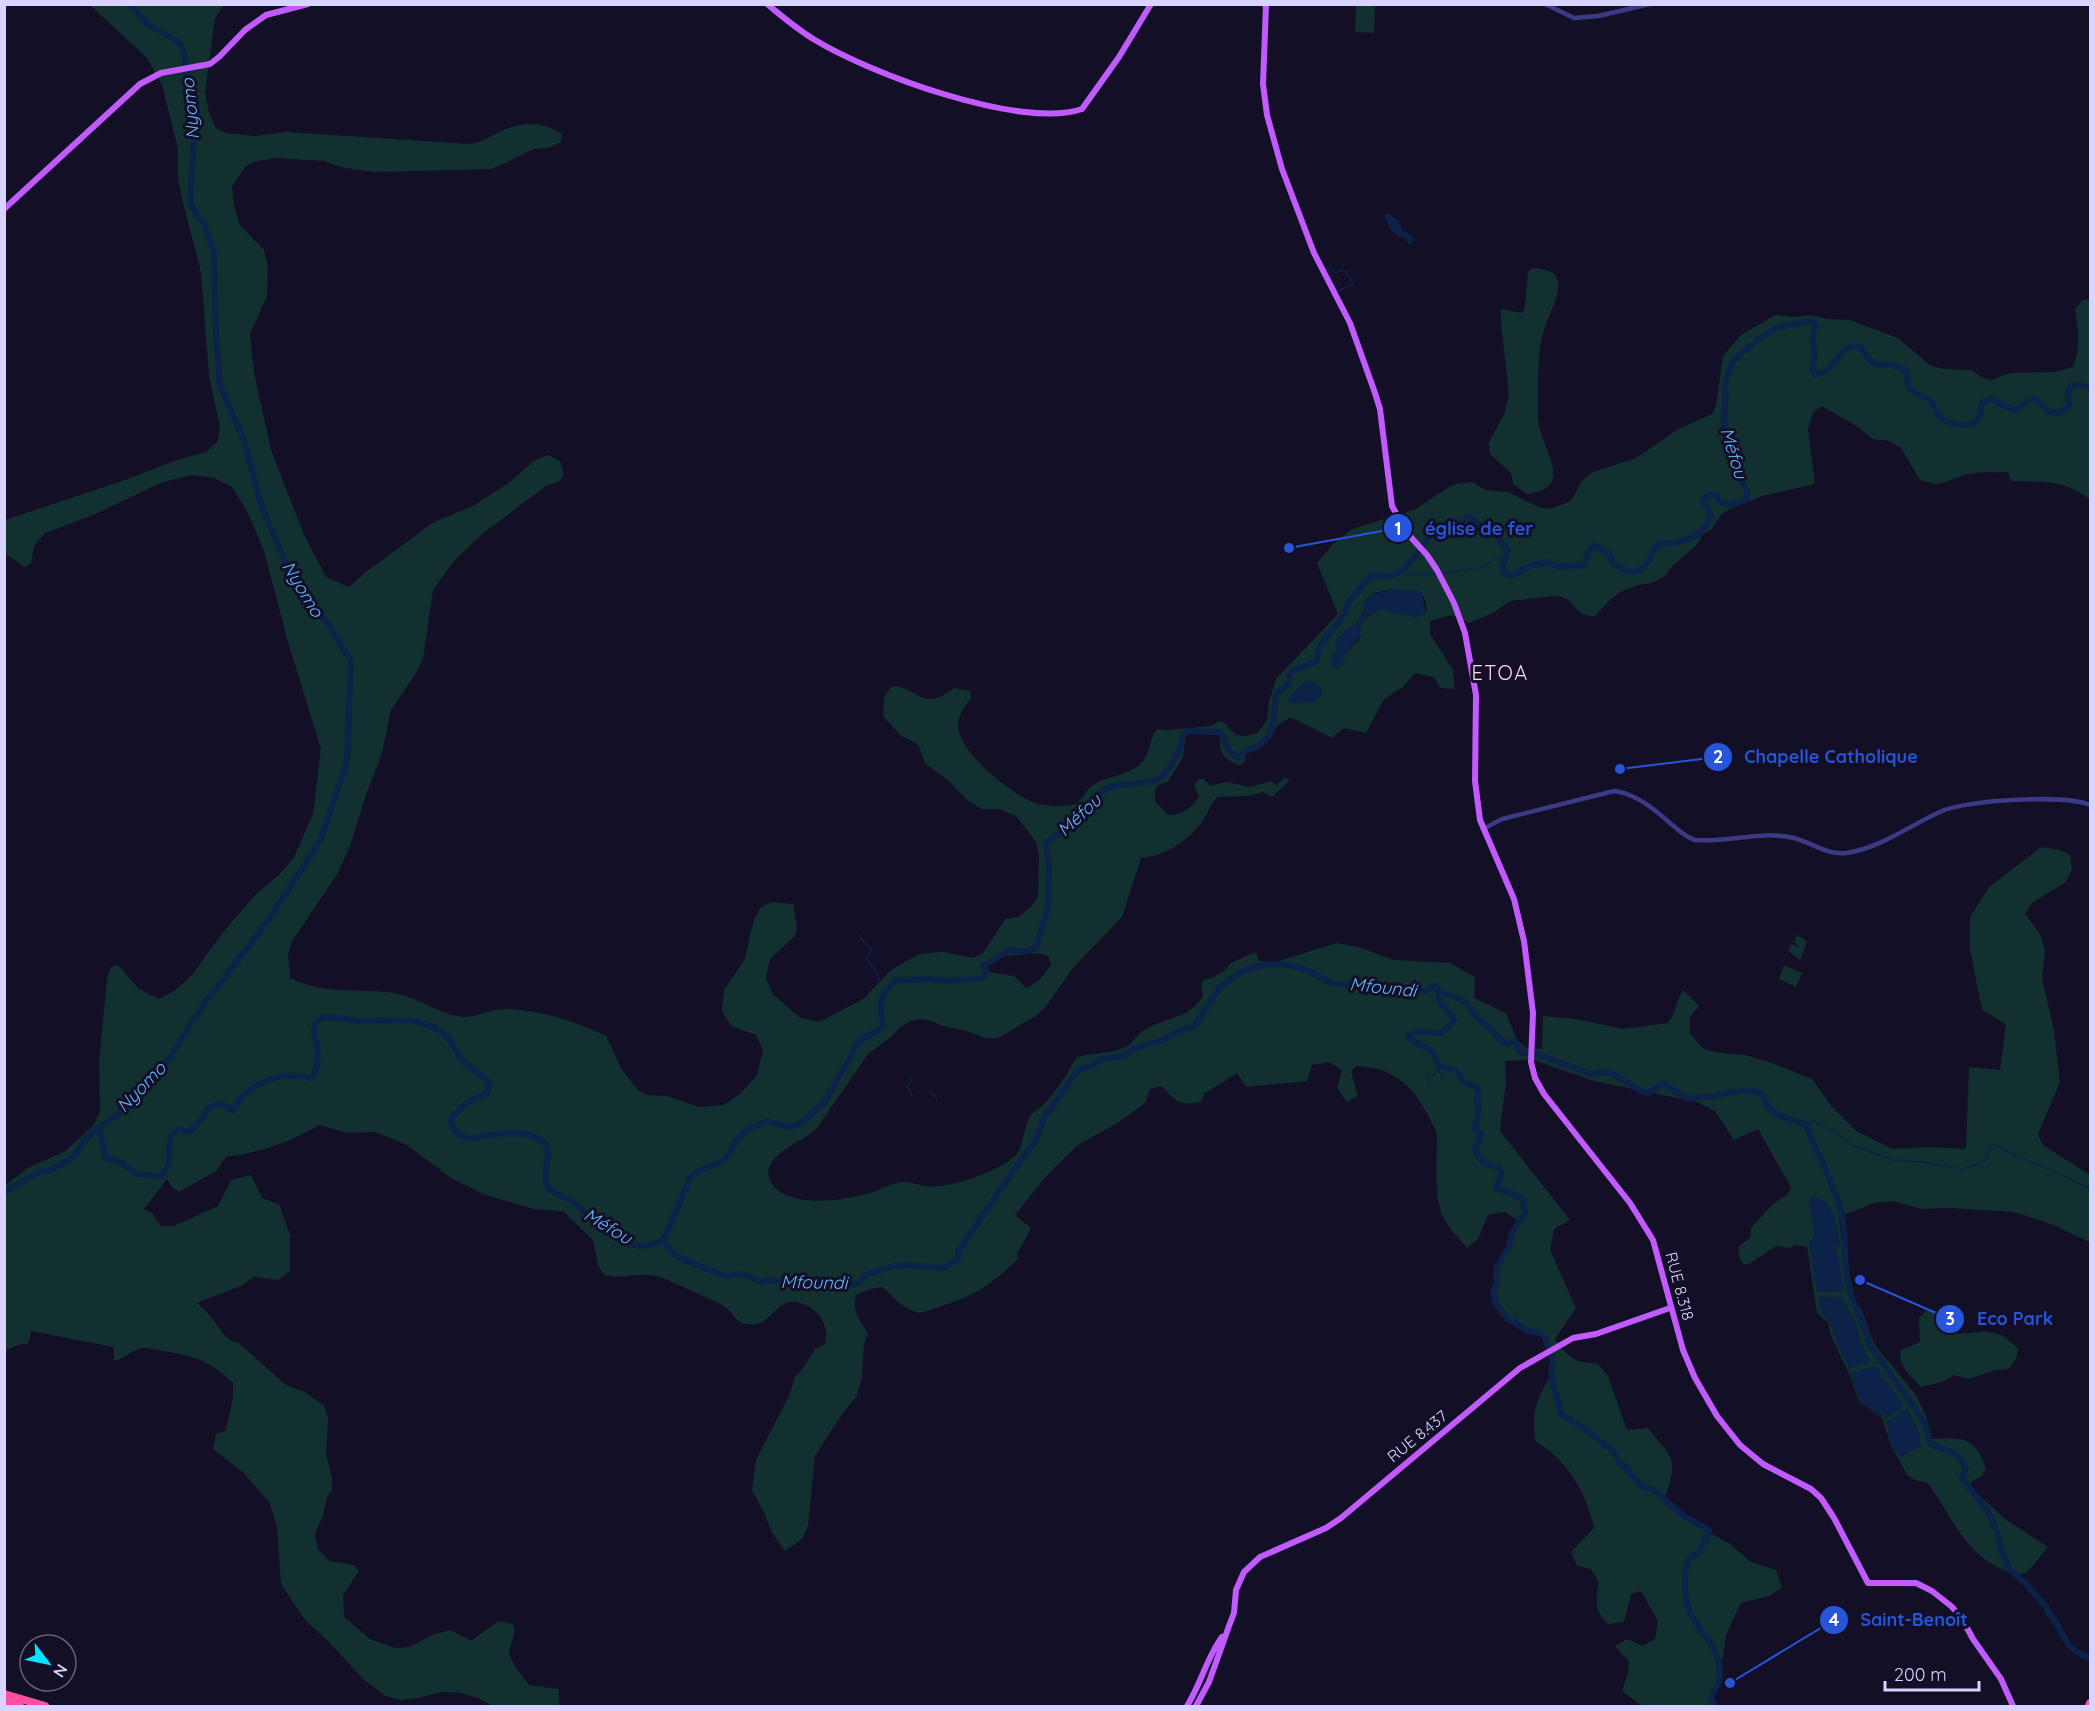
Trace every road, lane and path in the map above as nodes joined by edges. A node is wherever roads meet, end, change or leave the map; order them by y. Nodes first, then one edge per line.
1 (308, 4) edge
2 (767, 4) edge
3 (1151, 4) edge
4 (1545, 4) edge
5 (1650, 4) edge
6 (1265, 5) edge
7 (4, 209) edge
8 (2091, 805) edge
9 (1483, 829) junction
10 (1670, 1308) junction
11 (1226, 1632) junction
12 (4, 1694) edge
13 (4, 1701) edge
14 (20, 1707) edge
15 (45, 1707) edge
16 (1187, 1707) edge
17 (1196, 1707) edge
18 (2013, 1707) edge

1 - 7 main road
2 - 3 main road
4 - 5 street
6 - 9 main road, RUE 8.318
8 - 9 street
9 - 10 main road, RUE 8.318
10 - 11 main road, RUE 8.437
10 - 18 main road, RUE 8.318
11 - 16 main road, RUE 8.437
11 - 17 main road, RUE 8.437
12 - 15 highway
13 - 14 highway

